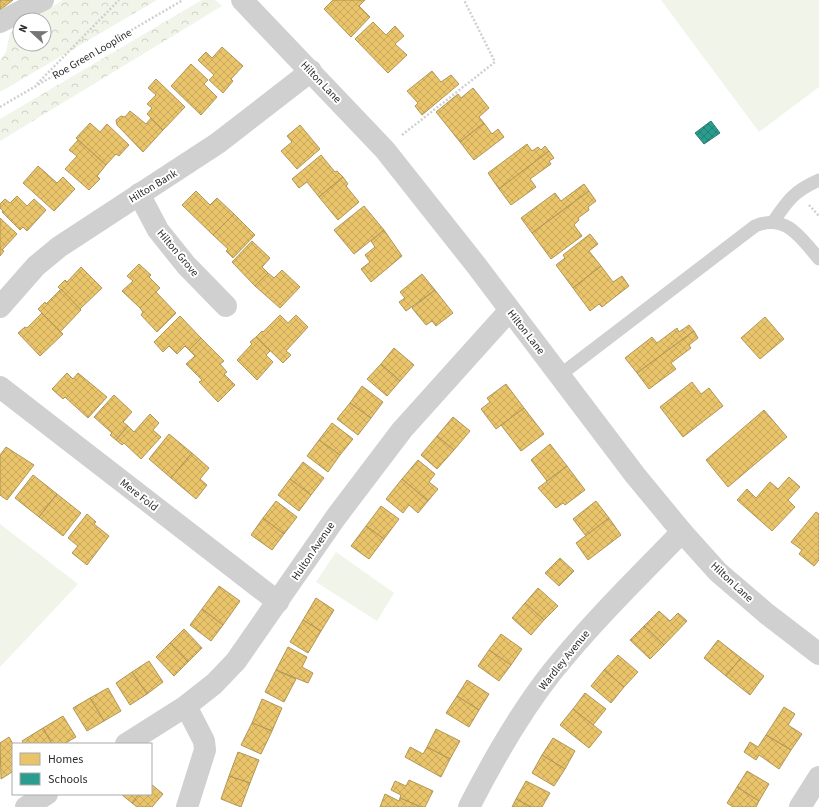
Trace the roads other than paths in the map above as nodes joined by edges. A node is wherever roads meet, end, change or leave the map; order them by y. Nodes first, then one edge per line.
1 (43, 0) edge
2 (242, 0) edge
3 (0, 22) edge
4 (311, 71) junction
5 (819, 180) edge
6 (139, 194) junction
7 (773, 222) junction
8 (819, 259) edge
9 (226, 306) dead end
10 (0, 307) edge
11 (509, 311) junction
12 (560, 375) junction
13 (0, 387) edge
14 (682, 532) junction
15 (278, 602) junction
16 (819, 654) edge
17 (186, 706) junction
18 (128, 743) edge
19 (819, 777) edge
20 (45, 795) edge
21 (26, 807) edge
22 (187, 807) edge
23 (469, 807) edge
24 (800, 807) edge

1 - 3 street
2 - 4 street, Hilton Lane
4 - 6 street, Hilton Bank
4 - 11 street, Hilton Lane
5 - 7 lane
6 - 9 street, Hilton Grove
6 - 10 street, Hilton Bank
7 - 8 lane
7 - 12 lane
11 - 12 street, Hilton Lane
11 - 15 street, Hulton Avenue
12 - 14 street, Hilton Lane
13 - 15 street, Mere Fold
14 - 16 street, Hilton Lane
14 - 23 street, Wardley Avenue
15 - 17 street, Hulton Avenue
17 - 18 street, Hulton Avenue
17 - 22 street
19 - 24 street
20 - 21 street

